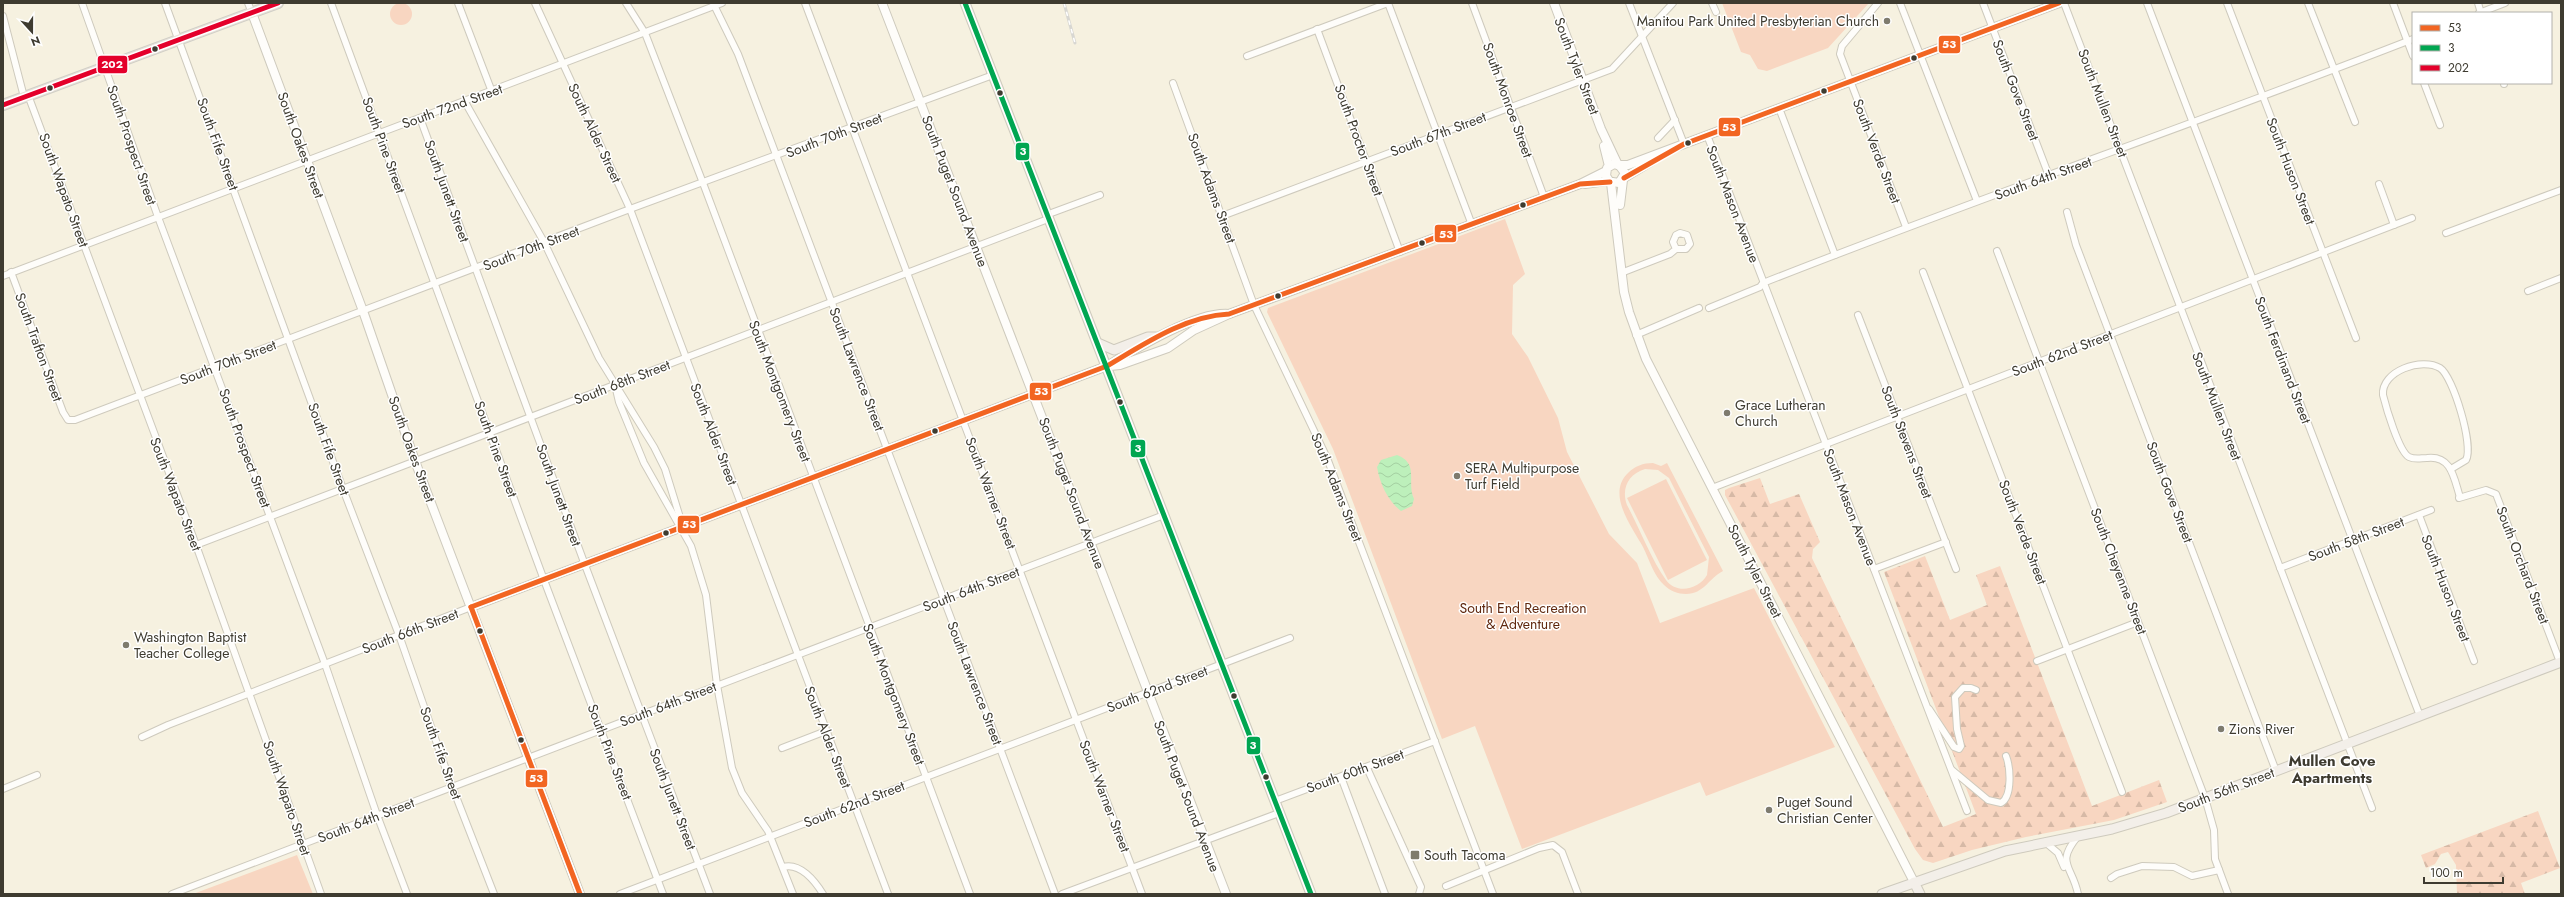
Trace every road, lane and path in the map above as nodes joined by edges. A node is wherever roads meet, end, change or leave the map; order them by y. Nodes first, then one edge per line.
1 (82, 3) edge
2 (165, 3) edge
3 (278, 3) edge
4 (331, 3) edge
5 (458, 3) edge
6 (535, 3) edge
7 (626, 3) edge
8 (722, 3) edge
9 (805, 3) edge
10 (882, 3) edge
11 (965, 3) edge
12 (1388, 3) edge
13 (1472, 3) edge
14 (1554, 3) edge
15 (1629, 3) edge
16 (1673, 3) edge
17 (1712, 3) edge
18 (1878, 3) edge
19 (1900, 3) edge
20 (1982, 3) edge
21 (2059, 3) edge
22 (2064, 3) edge
23 (2147, 3) edge
24 (2227, 3) edge
25 (2308, 3) edge
26 (2393, 3) edge
27 (2504, 3) edge
28 (714, 4) edge
29 (250, 8) edge
30 (1716, 12) dead end
31 (2483, 12) edge
32 (3, 16) edge
33 (1992, 28) junction
34 (1317, 29) junction
35 (645, 33) junction
36 (1643, 37) junction
37 (179, 40) junction
38 (2410, 40) edge
39 (2412, 51) edge
40 (1246, 56) dead end
41 (1922, 56) junction
42 (563, 64) junction
43 (105, 67) junction
44 (2333, 68) junction
45 (993, 75) junction
46 (1583, 80) junction
47 (1850, 82) junction
48 (1173, 83) dead end
49 (2424, 84) edge
50 (492, 92) junction
51 (26, 96) junction
52 (2262, 96) junction
53 (465, 102) junction
54 (920, 102) junction
55 (3, 105) edge
56 (1510, 107) junction
57 (1779, 108) junction
58 (420, 118) junction
59 (1674, 120) junction
60 (2193, 122) junction
61 (2356, 122) dead end
62 (2440, 125) dead end
63 (852, 128) junction
64 (1601, 129) junction
65 (379, 133) junction
66 (1438, 133) junction
67 (1707, 135) junction
68 (1658, 138) dead end
69 (1684, 144) junction
70 (2121, 150) junction
71 (777, 156) junction
72 (307, 160) junction
73 (1366, 162) junction
74 (1619, 165) junction
75 (1608, 169) junction
76 (2049, 176) junction
77 (1623, 179) junction
78 (1611, 182) junction
79 (703, 183) junction
80 (1580, 184) junction
81 (2379, 184) dead end
82 (234, 188) junction
83 (2561, 190) edge
84 (1100, 195) dead end
85 (1544, 197) junction
86 (1977, 201) junction
87 (630, 209) junction
88 (2067, 212) dead end
89 (1222, 216) junction
90 (158, 217) junction
91 (1047, 217) junction
92 (2412, 218) dead end
93 (1472, 225) junction
94 (2394, 225) junction
95 (1906, 227) junction
96 (2446, 233) dead end
97 (1619, 238) junction
98 (544, 242) junction
99 (84, 245) junction
100 (977, 246) junction
101 (1676, 249) dead end
102 (1997, 250) dead end
103 (1400, 252) junction
104 (2322, 253) junction
105 (1835, 255) junction
106 (476, 269) junction
107 (11, 272) junction
108 (1923, 272) dead end
109 (907, 273) junction
110 (1621, 273) junction
111 (3, 276) edge
112 (2561, 278) edge
113 (2252, 281) junction
114 (1763, 283) junction
115 (436, 284) junction
116 (2528, 291) dead end
117 (832, 302) junction
118 (1254, 305) junction
119 (1699, 308) dead end
120 (1709, 308) dead end
121 (2180, 308) junction
122 (363, 311) junction
123 (1229, 314) junction
124 (1858, 315) dead end
125 (757, 330) junction
126 (1636, 335) junction
127 (2110, 335) junction
128 (1156, 337) junction
129 (2356, 338) dead end
130 (289, 339) junction
131 (1098, 343) junction
132 (685, 358) junction
133 (2039, 362) junction
134 (1107, 366) junction
135 (214, 367) junction
136 (615, 385) junction
137 (1968, 389) junction
138 (1034, 394) junction
139 (139, 396) junction
140 (530, 417) junction
141 (1897, 417) junction
142 (68, 420) joint
143 (963, 422) junction
144 (490, 433) junction
145 (1825, 444) junction
146 (888, 451) junction
147 (415, 462) junction
148 (2451, 469) junction
149 (813, 479) junction
150 (1712, 488) junction
151 (343, 489) junction
152 (741, 507) junction
153 (2431, 510) dead end
154 (1164, 515) junction
155 (2419, 515) junction
156 (270, 517) junction
157 (683, 528) junction
158 (2352, 540) junction
159 (1946, 542) junction
160 (1090, 543) junction
161 (196, 545) junction
162 (585, 565) junction
163 (2280, 568) junction
164 (1874, 569) junction
165 (1956, 569) dead end
166 (1020, 570) junction
167 (544, 580) junction
168 (944, 599) junction
169 (471, 608) junction
170 (2138, 622) junction
171 (869, 627) junction
172 (399, 635) junction
173 (1290, 638) dead end
174 (2067, 649) junction
175 (797, 654) junction
176 (2037, 661) dead end
177 (2474, 662) dead end
178 (2560, 662) edge
179 (325, 664) junction
180 (1222, 664) junction
181 (717, 685) junction
182 (1976, 690) dead end
183 (1147, 692) junction
184 (250, 693) junction
185 (1926, 706) junction
186 (641, 714) junction
187 (2420, 716) junction
188 (1076, 719) junction
189 (601, 730) junction
190 (826, 731) junction
191 (142, 737) dead end
192 (1435, 741) junction
193 (2347, 744) junction
194 (782, 748) dead end
195 (1000, 748) junction
196 (2006, 756) dead end
197 (529, 758) junction
198 (1367, 768) junction
199 (1951, 769) junction
200 (2276, 771) junction
201 (37, 775) dead end
202 (926, 776) junction
203 (1341, 777) junction
204 (452, 787) junction
205 (3, 789) edge
206 (2122, 792) dead end
207 (2205, 798) junction
208 (1275, 801) junction
209 (854, 804) junction
210 (2372, 808) dead end
211 (1967, 811) dead end
212 (1279, 812) junction
213 (377, 815) junction
214 (770, 836) junction
215 (2078, 836) junction
216 (1205, 840) junction
217 (2045, 842) junction
218 (302, 845) junction
219 (698, 863) junction
220 (783, 867) junction
221 (1132, 867) junction
222 (2219, 870) junction
223 (1484, 871) junction
224 (2111, 878) dead end
225 (657, 879) junction
226 (1914, 882) junction
227 (1446, 886) dead end
228 (172, 894) edge
229 (321, 894) edge
230 (407, 894) edge
231 (494, 894) edge
232 (580, 894) edge
233 (620, 894) edge
234 (663, 894) edge
235 (710, 894) edge
236 (793, 894) edge
237 (822, 894) edge
238 (888, 894) edge
239 (970, 894) edge
240 (1055, 894) edge
241 (1062, 894) edge
242 (1142, 894) edge
243 (1226, 894) edge
244 (1311, 894) edge
245 (1385, 894) edge
246 (1419, 894) edge
247 (1493, 894) edge
248 (1578, 894) edge
249 (1882, 894) edge
250 (1920, 894) edge
251 (2075, 894) edge
252 (2078, 894) edge
253 (2228, 894) edge

1 - 43 street, South Prospect Street
2 - 37 street, South Fife Street
3 - 29 main road
4 - 65 street, South Pine Street
5 - 50 street
6 - 42 street, South Alder Street
7 - 35 street, South Montgomery Street
8 - 28 street, South 72nd Street
9 - 63 street, South Warner Street
10 - 54 street, South Puget Sound Avenue
11 - 45 main road
12 - 34 street
12 - 66 street
13 - 56 street, South Monroe Street
14 - 46 street, South Tyler Street
15 - 36 street, South Mason Avenue
16 - 36 street, South 67th Street
17 - 30 street
18 - 47 street, South Verde Street
19 - 41 street
20 - 33 street, South Gove Street
21 - 33 street
22 - 70 street, South Mullen Street
23 - 60 street, South Ferdinand Street
24 - 52 street, South Huson Street
25 - 44 street
26 - 38 street
27 - 31 street
28 - 35 street, South 72nd Street
28 - 71 street, South Lawrence Street
29 - 37 main road
29 - 72 street, South Oakes Street
32 - 51 street, South Wapato Street
33 - 41 street
33 - 76 street, South Gove Street
34 - 40 street
34 - 73 street, South Proctor Street
35 - 42 street, South 72nd Street
35 - 79 street, South Montgomery Street
36 - 46 street, South 67th Street
36 - 59 street, South Mason Avenue
37 - 43 main road
37 - 82 street, South Fife Street
38 - 39 street
38 - 44 street, South 64th Street
41 - 47 street
41 - 86 street
42 - 50 street, South 72nd Street
42 - 87 street, South Alder Street
43 - 51 main road
43 - 90 street, South Prospect Street
44 - 52 street, South 64th Street
44 - 61 street
45 - 54 street, South 70th Street
45 - 91 main road
46 - 56 street, South 67th Street
46 - 64 street, South Tyler Street
47 - 57 street
47 - 95 street, South Verde Street
48 - 89 street, South Adams Street
49 - 62 street
50 - 53 street, South 72nd Street
51 - 55 main road
51 - 99 street, South Wapato Street
52 - 60 street, South 64th Street
52 - 104 street, South Huson Street
53 - 58 street, South 72nd Street
53 - 98 street
54 - 63 street, South 70th Street
54 - 100 street, South Puget Sound Avenue
56 - 66 street, South 67th Street
56 - 85 street, South Monroe Street
57 - 67 street
57 - 105 street
58 - 65 street, South 72nd Street
58 - 106 street, South Junett Street
59 - 68 street
59 - 69 street, South Mason Avenue
60 - 70 street, South 64th Street
60 - 113 street, South Ferdinand Street
63 - 71 street, South 70th Street
63 - 109 street, South Warner Street
64 - 74 street, South Tyler Street
64 - 75 street, South Tyler Street
65 - 72 street, South 72nd Street
65 - 115 street, South Pine Street
66 - 73 street, South 67th Street
66 - 93 street
67 - 69 street
67 - 114 street, South Mason Avenue
69 - 74 street
69 - 77 street
70 - 76 street, South 64th Street
70 - 121 street, South Mullen Street
71 - 79 street, South 70th Street
71 - 117 street, South Lawrence Street
72 - 82 street, South 72nd Street
72 - 122 street, South Oakes Street
73 - 89 street, South 67th Street
73 - 103 street, South Proctor Street
74 - 75 street
74 - 77 street
75 - 78 street
75 - 80 street, South 66th Street
76 - 86 street, South 64th Street
77 - 78 street
77 - 97 street, South Tyler Street
78 - 80 street, South 66th Street
78 - 97 street, South Tyler Street
79 - 87 street, South 70th Street
79 - 125 street, South Montgomery Street
80 - 85 street, South 66th Street
81 - 94 street
82 - 90 street, South 72nd Street
82 - 130 street, South Fife Street
83 - 96 street
84 - 91 street, South 68th Street
85 - 93 street, South 66th Street
86 - 95 street, South 64th Street
87 - 98 street, South 70th Street
87 - 132 street, South Alder Street
88 - 127 street, South Gove Street
89 - 118 street, South Adams Street
90 - 99 street, South 72nd Street
90 - 135 street, South Prospect Street
91 - 100 street, South 68th Street
91 - 131 main road
92 - 94 street, South 62nd Street
93 - 103 street, South 66th Street
94 - 104 street, South 62nd Street
95 - 105 street, South 64th Street
97 - 110 street, South Tyler Street
98 - 106 street, South 70th Street
98 - 136 street
99 - 107 street, South 72nd Street
99 - 139 street, South Wapato Street
100 - 109 street, South 68th Street
100 - 138 street, South Puget Sound Avenue
101 - 110 street
102 - 133 street, South Cheyenne Street
103 - 118 street, South 66th Street
104 - 113 street, South 62nd Street
104 - 129 street, South Huson Street
105 - 114 street, South 64th Street
106 - 115 street, South 70th Street
106 - 140 street, South Junett Street
107 - 111 street, South 72nd Street
107 - 142 street, South Trafton Street
108 - 137 street, South Verde Street
109 - 117 street, South 68th Street
109 - 143 street, South Warner Street
110 - 126 street, South Tyler Street
112 - 116 street
113 - 121 street, South 62nd Street
113 - 158 street, South Ferdinand Street
114 - 120 street, South 64th Street
114 - 145 street, South Mason Avenue
115 - 122 street, South 70th Street
115 - 144 street, South Pine Street
117 - 125 street, South 68th Street
117 - 146 street, South Lawrence Street
118 - 123 street, South 66th Street
118 - 192 street, South Adams Street
119 - 126 street
121 - 127 street, South 62nd Street
121 - 163 street, South Mullen Street
122 - 130 street, South 70th Street
122 - 147 street, South Oakes Street
123 - 128 street, South 66th Street
123 - 134 street, South 66th Street
124 - 141 street, South Stevens Street
125 - 132 street, South 68th Street
125 - 149 street, South Montgomery Street
126 - 150 street, South Tyler Street
127 - 133 street, South 62nd Street
127 - 200 street, South Gove Street
128 - 131 main road
128 - 134 street, South 66th Street
130 - 135 street, South 70th Street
130 - 151 street, South Fife Street
131 - 134 main road
132 - 136 street, South 68th Street
132 - 152 street, South Alder Street
133 - 137 street, South 62nd Street
133 - 170 street, South Cheyenne Street
134 - 138 street, South 66th Street
134 - 154 main road
135 - 139 street, South 70th Street
135 - 156 street, South Prospect Street
136 - 140 street, South 68th Street
136 - 157 street
136 - 157 street
137 - 141 street, South 62nd Street
137 - 174 street, South Verde Street
138 - 143 street, South 66th Street
138 - 160 street, South Puget Sound Avenue
139 - 142 street, South 70th Street
139 - 161 street, South Wapato Street
140 - 144 street, South 68th Street
140 - 162 street, South Junett Street
141 - 145 street, South 62nd Street
141 - 159 street, South Stevens Street
143 - 146 street, South 66th Street
143 - 166 street, South Warner Street
144 - 147 street, South 68th Street
144 - 167 street, South Pine Street
145 - 150 street, South 62nd Street
145 - 164 street, South Mason Avenue
146 - 149 street, South 66th Street
146 - 168 street, South Lawrence Street
147 - 151 street, South 68th Street
147 - 169 street, South Oakes Street
148 - 148 street
148 - 178 street, South Orchard Street
149 - 152 street, South 66th Street
149 - 171 street, South Montgomery Street
150 - 226 street, South Tyler Street
151 - 156 street, South 68th Street
151 - 172 street, South Fife Street
152 - 157 street, South 66th Street
152 - 175 street, South Alder Street
153 - 155 street, South 58th Street
154 - 160 street, South 64th Street
154 - 180 main road
155 - 158 street, South 58th Street
155 - 177 street, South Huson Street
156 - 161 street, South 68th Street
156 - 179 street, South Prospect Street
157 - 162 street, South 66th Street
157 - 181 street
158 - 163 street, South 58th Street
158 - 187 street, South Ferdinand Street
159 - 164 street
159 - 165 street, South Stevens Street
160 - 166 street, South 64th Street
160 - 183 street, South Puget Sound Avenue
161 - 184 street, South Wapato Street
162 - 167 street, South 66th Street
162 - 186 street, South Junett Street
163 - 193 street, South Mullen Street
164 - 185 street, South Mason Avenue
166 - 168 street, South 64th Street
166 - 188 street, South Warner Street
167 - 169 street, South 66th Street
167 - 189 street, South Pine Street
168 - 171 street, South 64th Street
168 - 195 street, South Lawrence Street
169 - 172 street, South 66th Street
169 - 197 street, South Oakes Street
170 - 174 street
170 - 207 street, South Cheyenne Street
171 - 175 street, South 64th Street
171 - 202 street, South Montgomery Street
172 - 179 street, South 66th Street
172 - 204 street, South Fife Street
173 - 180 street, South 62nd Street
174 - 176 street
174 - 206 street, South Verde Street
175 - 181 street, South 64th Street
175 - 190 street, South Alder Street
178 - 187 main road, South 56th Street
179 - 184 street, South 66th Street
179 - 213 street, South Prospect Street
180 - 183 street, South 62nd Street
180 - 208 main road
181 - 186 street, South 64th Street
181 - 214 street
182 - 185 street
183 - 188 street, South 62nd Street
183 - 216 street, South Puget Sound Avenue
184 - 191 street, South 66th Street
184 - 218 street, South Wapato Street
185 - 199 street, South Mason Avenue
186 - 189 street, South 64th Street
186 - 219 street, South Junett Street
187 - 193 main road, South 56th Street
188 - 195 street, South 62nd Street
188 - 221 street, South Warner Street
189 - 197 street, South 64th Street
189 - 225 street, South Pine Street
190 - 194 street
190 - 209 street, South Alder Street
192 - 198 street, South 60th Street
192 - 223 street, South Adams Street
193 - 200 main road, South 56th Street
193 - 210 street, South Mullen Street
195 - 202 street, South 62nd Street
195 - 240 street, South Lawrence Street
196 - 199 street
197 - 204 street, South 64th Street
197 - 232 street, South Oakes Street
198 - 203 street, South 60th Street
198 - 246 street
199 - 211 street, South Mason Avenue
200 - 207 main road, South 56th Street
201 - 205 street
202 - 209 street, South 62nd Street
202 - 239 street, South Montgomery Street
203 - 208 street, South 60th Street
203 - 245 street
204 - 213 street, South 64th Street
204 - 231 street, South Fife Street
207 - 215 main road, South 56th Street
207 - 222 street, South Cheyenne Street
208 - 212 main road
209 - 214 street, South 62nd Street
209 - 238 street, South Alder Street
212 - 216 street
212 - 244 main road
213 - 218 street, South 64th Street
213 - 230 street, South Prospect Street
214 - 219 street, South 62nd Street
214 - 220 street
215 - 217 main road, South 56th Street
215 - 252 street
216 - 221 street
216 - 243 street, South Puget Sound Avenue
217 - 226 main road, South 56th Street
217 - 251 street
218 - 228 street, South 64th Street
218 - 229 street, South Wapato Street
219 - 225 street, South 62nd Street
219 - 235 street, South Junett Street
220 - 236 street
220 - 237 street
221 - 241 street
221 - 242 street, South Warner Street
222 - 224 street
222 - 253 street, South Cheyenne Street
223 - 227 street
223 - 247 street, South Adams Street
223 - 248 street
225 - 233 street, South 62nd Street
225 - 234 street, South Pine Street
226 - 249 main road, South 56th Street
226 - 250 main road, South Tyler Street

